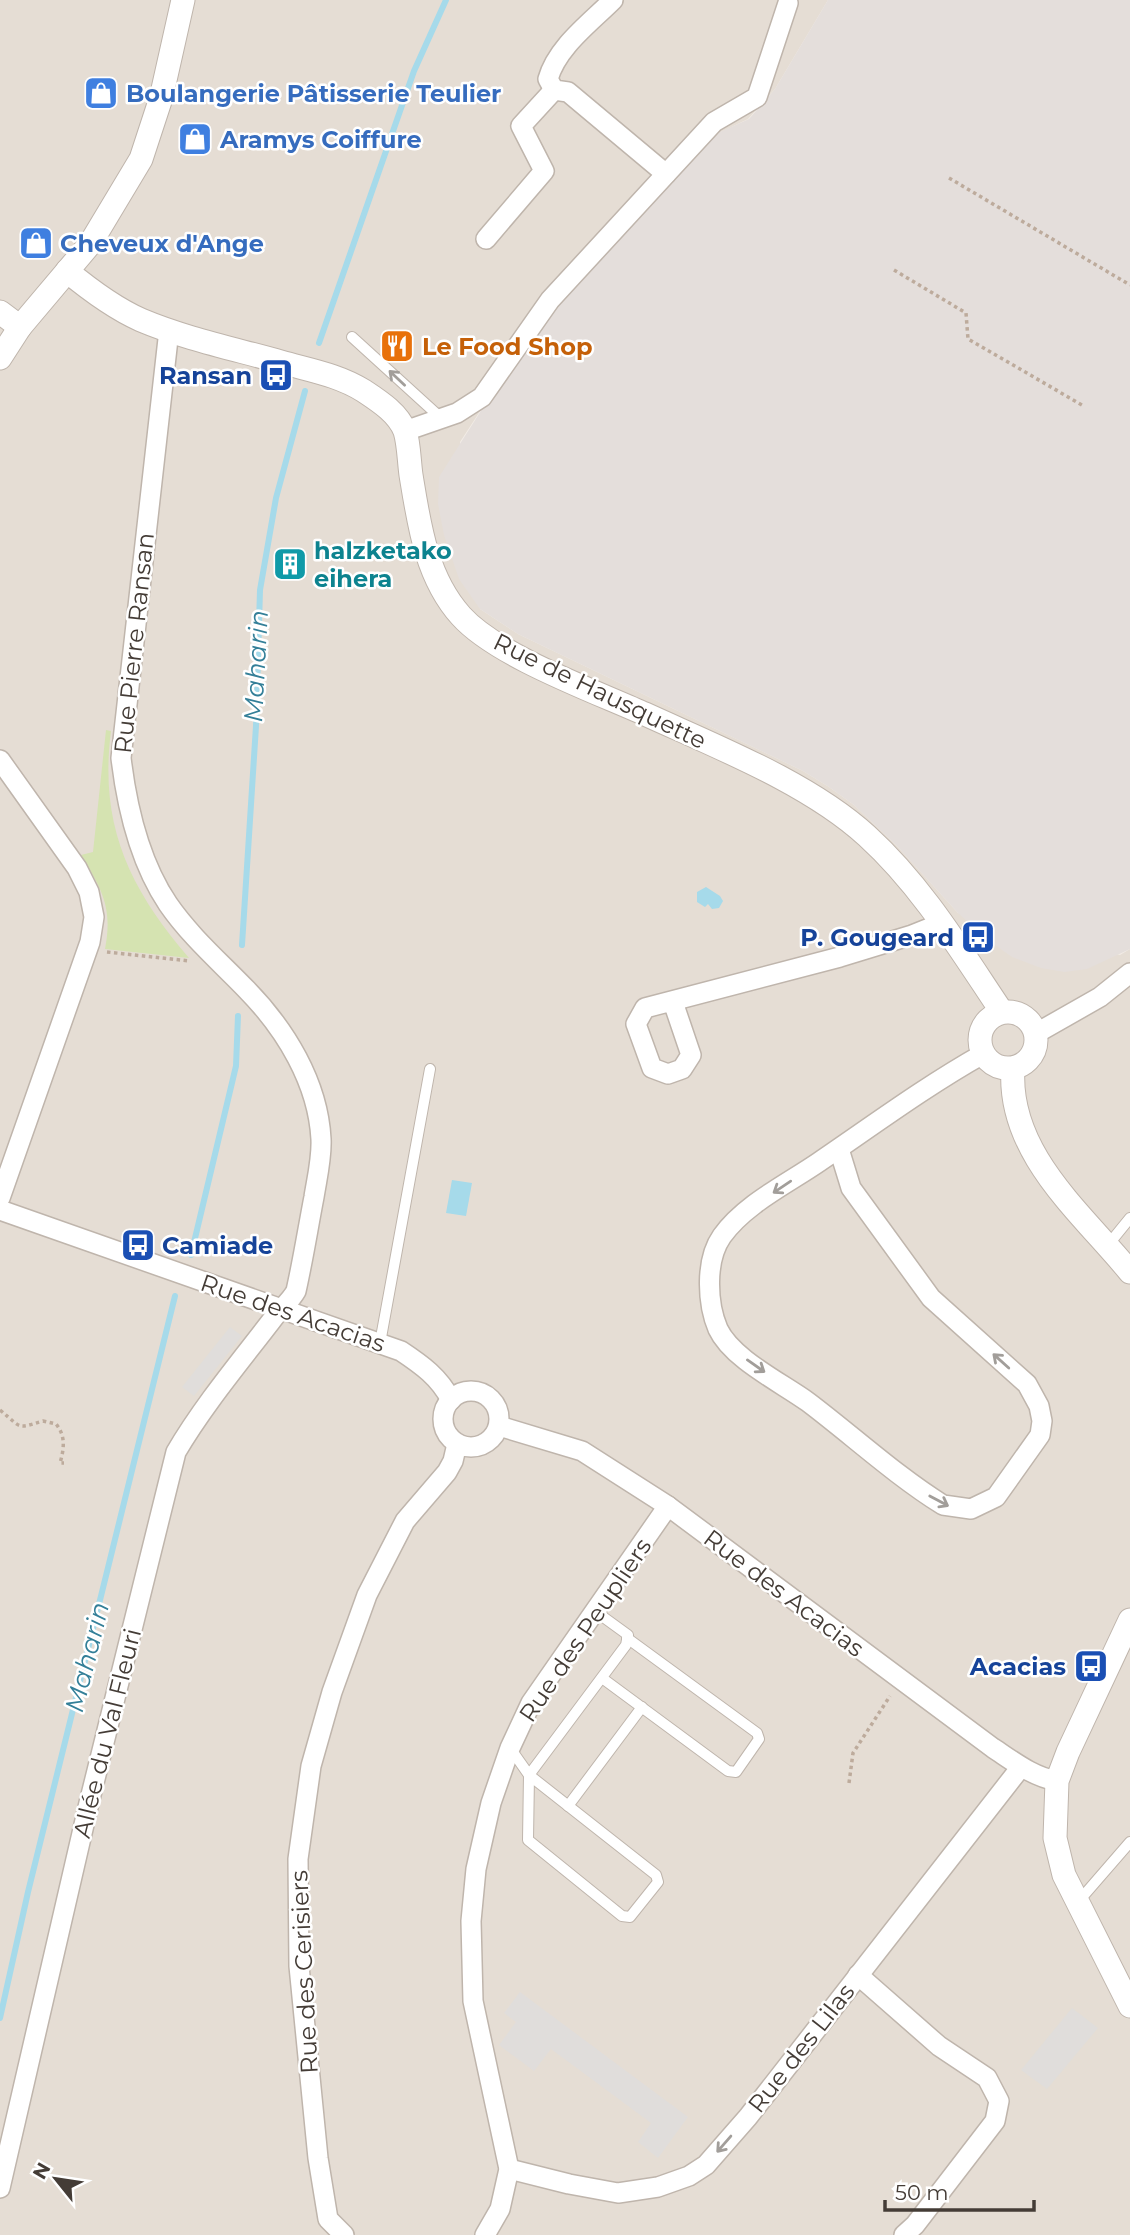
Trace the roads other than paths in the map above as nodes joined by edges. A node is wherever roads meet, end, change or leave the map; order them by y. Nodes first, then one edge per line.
1 (183, 0) edge
2 (612, 0) edge
3 (788, 3) dead end
4 (554, 90) junction
5 (666, 174) junction
6 (486, 239) dead end
7 (67, 271) junction
8 (0, 312) edge
9 (20, 327) junction
10 (169, 330) junction
11 (352, 337) dead end
12 (0, 358) edge
13 (441, 419) junction
14 (405, 431) junction
15 (0, 760) edge
16 (942, 923) junction
17 (1130, 974) edge
18 (673, 1002) dead end
19 (1002, 1012) junction
20 (1035, 1034) junction
21 (983, 1054) junction
22 (1013, 1068) junction
23 (430, 1069) dead end
24 (839, 1149) junction
25 (0, 1198) edge
26 (0, 1210) edge
27 (1130, 1218) edge
28 (1108, 1246) junction
29 (1130, 1272) edge
30 (282, 1308) junction
31 (380, 1343) junction
32 (451, 1399) junction
33 (499, 1426) junction
34 (457, 1444) junction
35 (668, 1506) junction
36 (595, 1611) junction
37 (1130, 1620) edge
38 (627, 1638) junction
39 (602, 1678) junction
40 (642, 1707) junction
41 (510, 1748) junction
42 (1021, 1767) junction
43 (529, 1775) junction
44 (1058, 1781) junction
45 (568, 1806) junction
46 (1130, 1842) edge
47 (1077, 1902) junction
48 (858, 1975) junction
49 (1130, 2006) edge
50 (509, 2169) junction
51 (0, 2188) edge
52 (344, 2235) edge
53 (485, 2235) edge
54 (904, 2235) edge

1 - 7 street
2 - 4 street
3 - 5 street
4 - 5 street
4 - 6 street
5 - 13 street
7 - 9 street
7 - 10 street
8 - 9 street
9 - 12 street
10 - 14 street
10 - 30 street, Rue Pierre Ransan
13 -> 11 lane
13 - 14 street
14 - 16 street, Rue de Hausquette
15 - 25 street
16 - 18 street
16 - 19 street, Rue de Hausquette
17 - 20 street
19 - 20 street
19 - 21 street
20 - 22 street
21 - 22 street
21 - 24 street
22 - 28 street
23 - 31 lane
24 -> 24 street
26 - 30 street, Rue des Acacias
27 - 28 lane
28 - 29 street
30 - 31 street, Rue des Acacias
30 - 51 street, Allée du Val Fleuri
31 - 32 street, Rue des Acacias
32 - 33 street
32 - 34 street
33 - 34 street
33 - 35 street, Rue des Acacias
34 - 52 street, Rue des Cerisiers
35 - 36 street, Rue des Peupliers
35 - 42 street, Rue des Acacias
36 - 38 lane
36 - 41 street, Rue des Peupliers
37 - 44 street
38 - 39 lane
38 - 40 lane
39 - 40 lane
39 - 43 lane
40 - 45 lane
41 - 43 lane
41 - 50 street, Rue des Peupliers
42 - 44 street, Rue des Acacias
42 - 48 street, Rue des Lilas
43 - 45 lane
43 - 45 lane
44 - 47 street
46 - 47 lane
47 - 49 street
48 -> 50 street, Rue des Lilas
48 - 54 street
50 - 53 street

